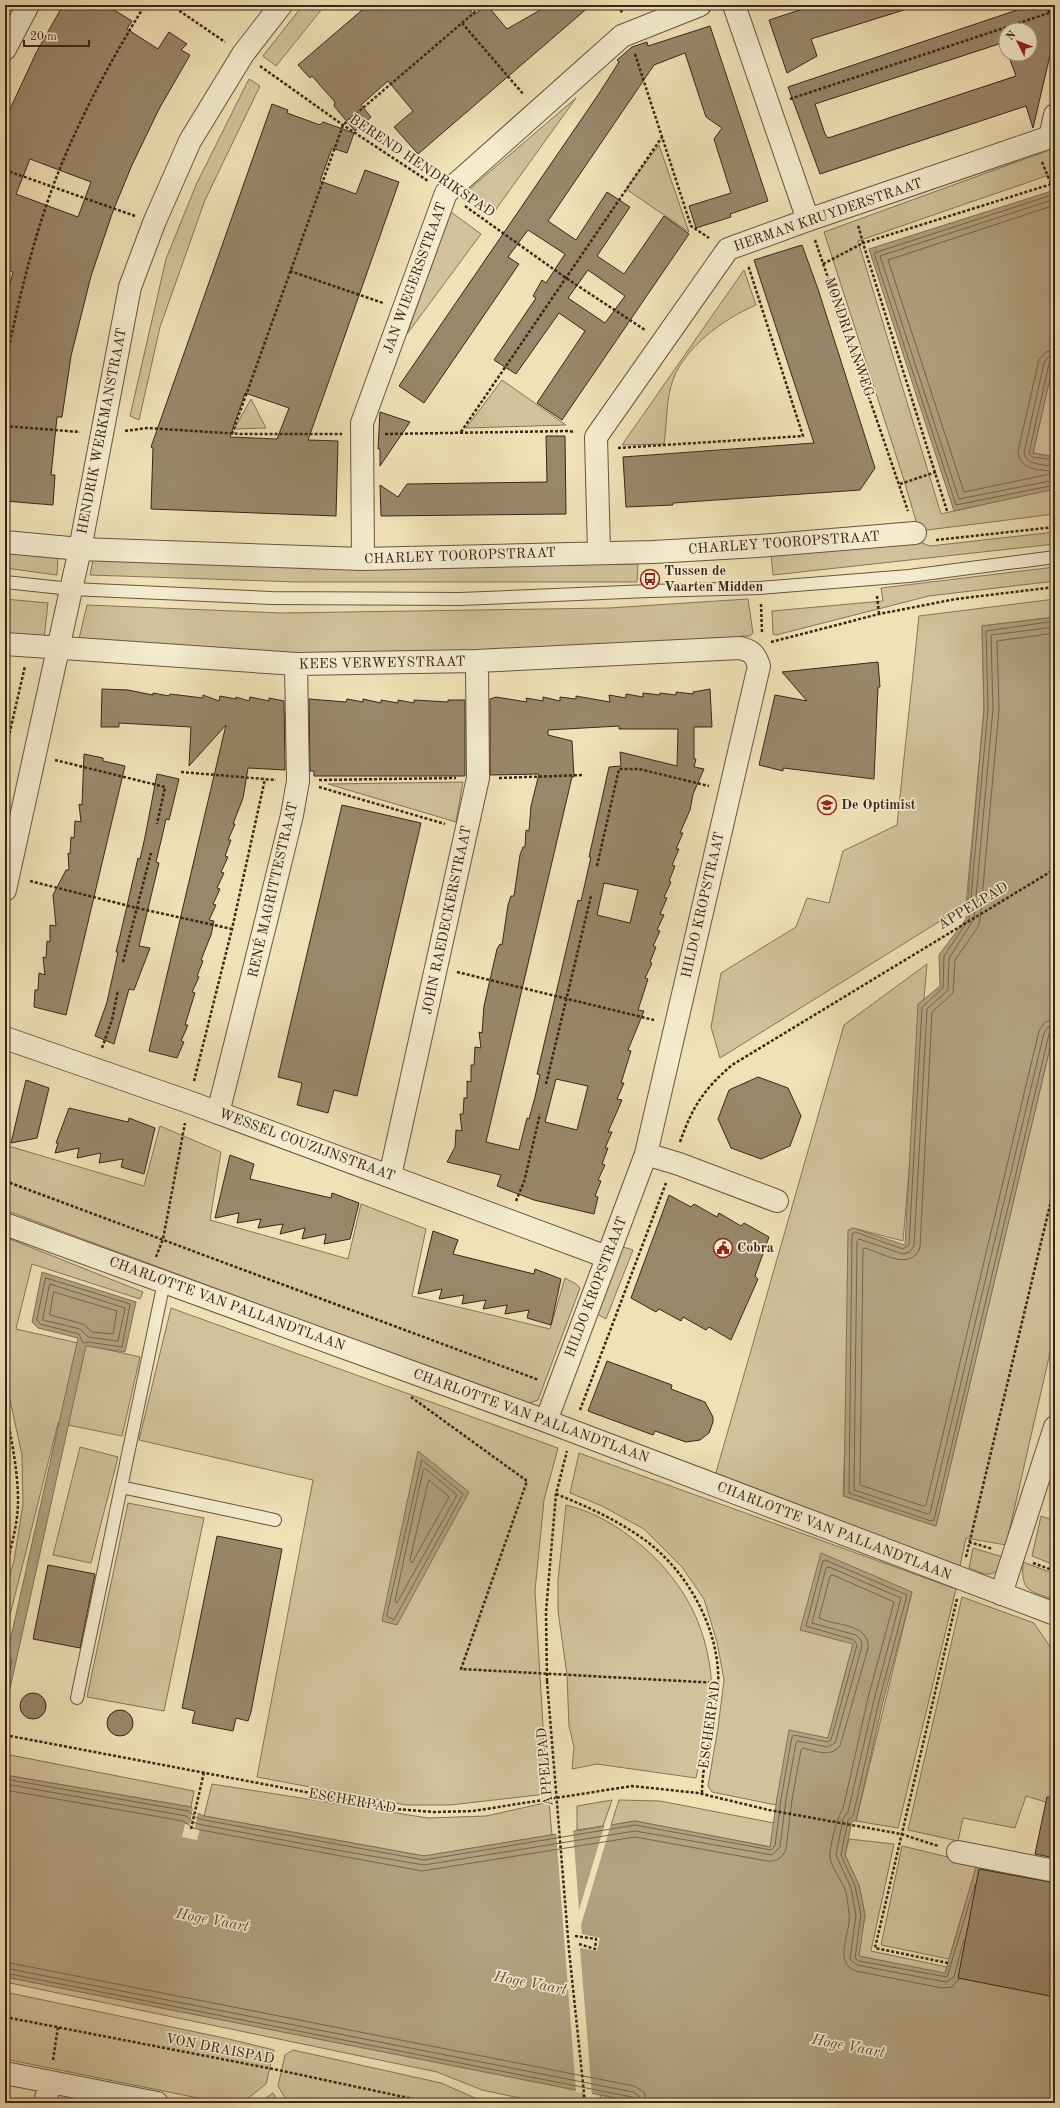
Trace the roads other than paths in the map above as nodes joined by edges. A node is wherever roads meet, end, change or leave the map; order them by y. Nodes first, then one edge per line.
1 (28, 5) edge
2 (281, 5) edge
3 (700, 5) edge
4 (734, 5) edge
5 (5, 49) edge
6 (1055, 115) edge
7 (808, 220) junction
8 (915, 533) road end
9 (5, 542) edge
10 (80, 550) junction
11 (599, 552) junction
12 (1055, 557) edge
13 (363, 559) junction
14 (5, 582) edge
15 (71, 589) junction
16 (5, 644) edge
17 (59, 647) junction
18 (762, 650) joint
19 (477, 661) junction
20 (296, 664) junction
21 (7, 883) edge
22 (5, 1038) edge
23 (218, 1113) junction
24 (646, 1154) junction
25 (390, 1176) junction
26 (777, 1201) dead end
27 (5, 1224) edge
28 (607, 1257) junction
29 (157, 1279) junction
30 (546, 1420) junction
31 (1055, 1427) edge
32 (121, 1487) junction
33 (275, 1520) dead end
34 (1001, 1594) junction
35 (1055, 1614) edge
36 (77, 1698) dead end
37 (958, 1852) road end
38 (1055, 1871) edge
39 (5, 2073) edge
40 (50, 2082) junction
41 (44, 2103) edge
42 (157, 2103) edge

1 - 5 street
2 - 10 street, HENDRIK WERKMANSTRAAT
3 - 13 street, JAN WIEGERSSTRAAT
4 - 7 street
6 - 7 street, HERMAN KRUYDERSTRAAT
7 - 11 street, HERMAN KRUYDERSTRAAT
8 - 11 street, CHARLEY TOOROPSTRAAT
9 - 10 street, CHARLEY TOOROPSTRAAT
10 - 13 street, CHARLEY TOOROPSTRAAT
10 - 15 street, HENDRIK WERKMANSTRAAT
11 - 13 street, CHARLEY TOOROPSTRAAT
12 - 15 lane
14 - 15 lane
15 - 17 street, HENDRIK WERKMANSTRAAT
16 - 17 street, KEES VERWEYSTRAAT
17 - 20 street, KEES VERWEYSTRAAT
17 - 21 street, HENDRIK WERKMANSTRAAT
18 - 19 street, KEES VERWEYSTRAAT
18 - 24 street, HILDO KROPSTRAAT
19 - 20 street, KEES VERWEYSTRAAT
19 - 25 street, JOHN RAEDECKERSTRAAT
20 - 23 street, RENÉ MAGRITTESTRAAT
22 - 23 street, WESSEL COUZIJNSTRAAT
23 - 25 street, WESSEL COUZIJNSTRAAT
24 - 26 street
24 - 28 street, HILDO KROPSTRAAT
25 - 28 street, WESSEL COUZIJNSTRAAT
27 - 29 street, CHARLOTTE VAN PALLANDTLAAN
28 - 30 street, HILDO KROPSTRAAT
29 - 30 street, CHARLOTTE VAN PALLANDTLAAN
29 - 32 lane
30 - 34 street, CHARLOTTE VAN PALLANDTLAAN
31 - 34 street
32 - 33 lane
32 - 36 lane
34 - 35 street, CHARLOTTE VAN PALLANDTLAAN
37 - 38 street
39 - 40 street
40 - 41 street
40 - 42 street

